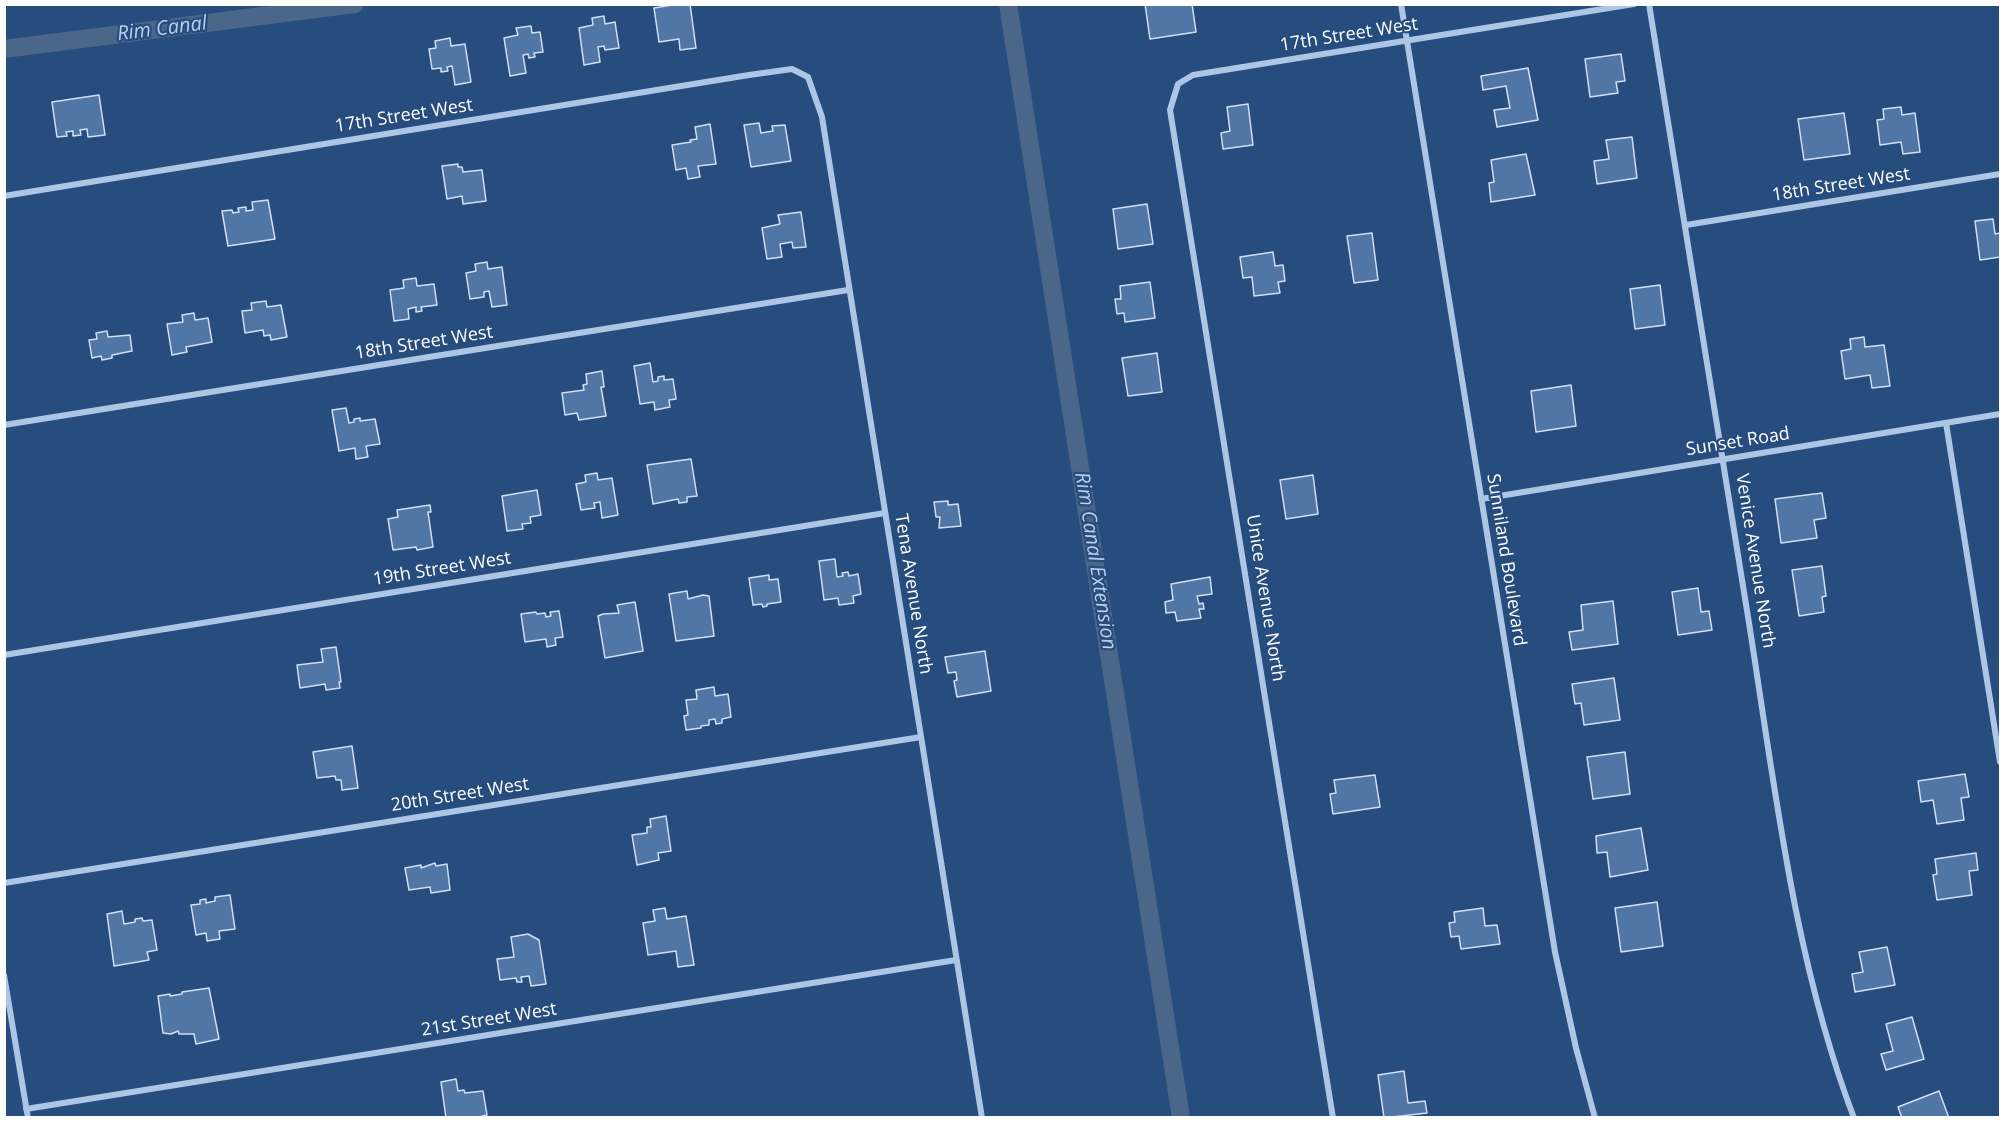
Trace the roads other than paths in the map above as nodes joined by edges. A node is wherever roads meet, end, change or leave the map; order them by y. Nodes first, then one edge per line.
1 (1401, 4) edge
2 (1634, 4) edge
3 (1649, 4) edge
4 (1407, 41) junction
5 (808, 77) joint
6 (1178, 84) joint
7 (2001, 174) edge
8 (4, 196) edge
9 (1686, 225) junction
10 (848, 290) junction
11 (2001, 414) edge
12 (1946, 423) junction
13 (4, 425) edge
14 (1724, 459) junction
15 (1481, 499) junction
16 (885, 513) junction
17 (4, 655) edge
18 (921, 736) junction
19 (2001, 762) edge
20 (4, 883) edge
21 (956, 960) junction
22 (4, 975) edge
23 (26, 1109) junction
24 (28, 1118) edge
25 (982, 1118) edge
26 (1334, 1118) edge
27 (1595, 1118) edge
28 (1854, 1118) edge

1 - 4 street, Sunniland Boulevard
2 - 4 street, 17th Street West
3 - 9 street, Venice Avenue North
4 - 6 street, 17th Street West
4 - 15 street, Sunniland Boulevard
5 - 8 street, 17th Street West
5 - 10 street, Tena Avenue North
6 - 26 street, Unice Avenue North
7 - 9 street, 18th Street West
9 - 14 street, Venice Avenue North
10 - 13 street, 18th Street West
10 - 16 street, Tena Avenue North
11 - 12 street, Sunset Road
12 - 14 street, Sunset Road
12 - 19 street
14 - 15 street, Sunset Road
14 - 28 street, Venice Avenue North
15 - 27 street, Sunniland Boulevard
16 - 17 street, 19th Street West
16 - 18 street, Tena Avenue North
18 - 20 street, 20th Street West
18 - 21 street, Tena Avenue North
21 - 23 street, 21st Street West
21 - 25 street, Tena Avenue North
22 - 23 street
23 - 24 street

